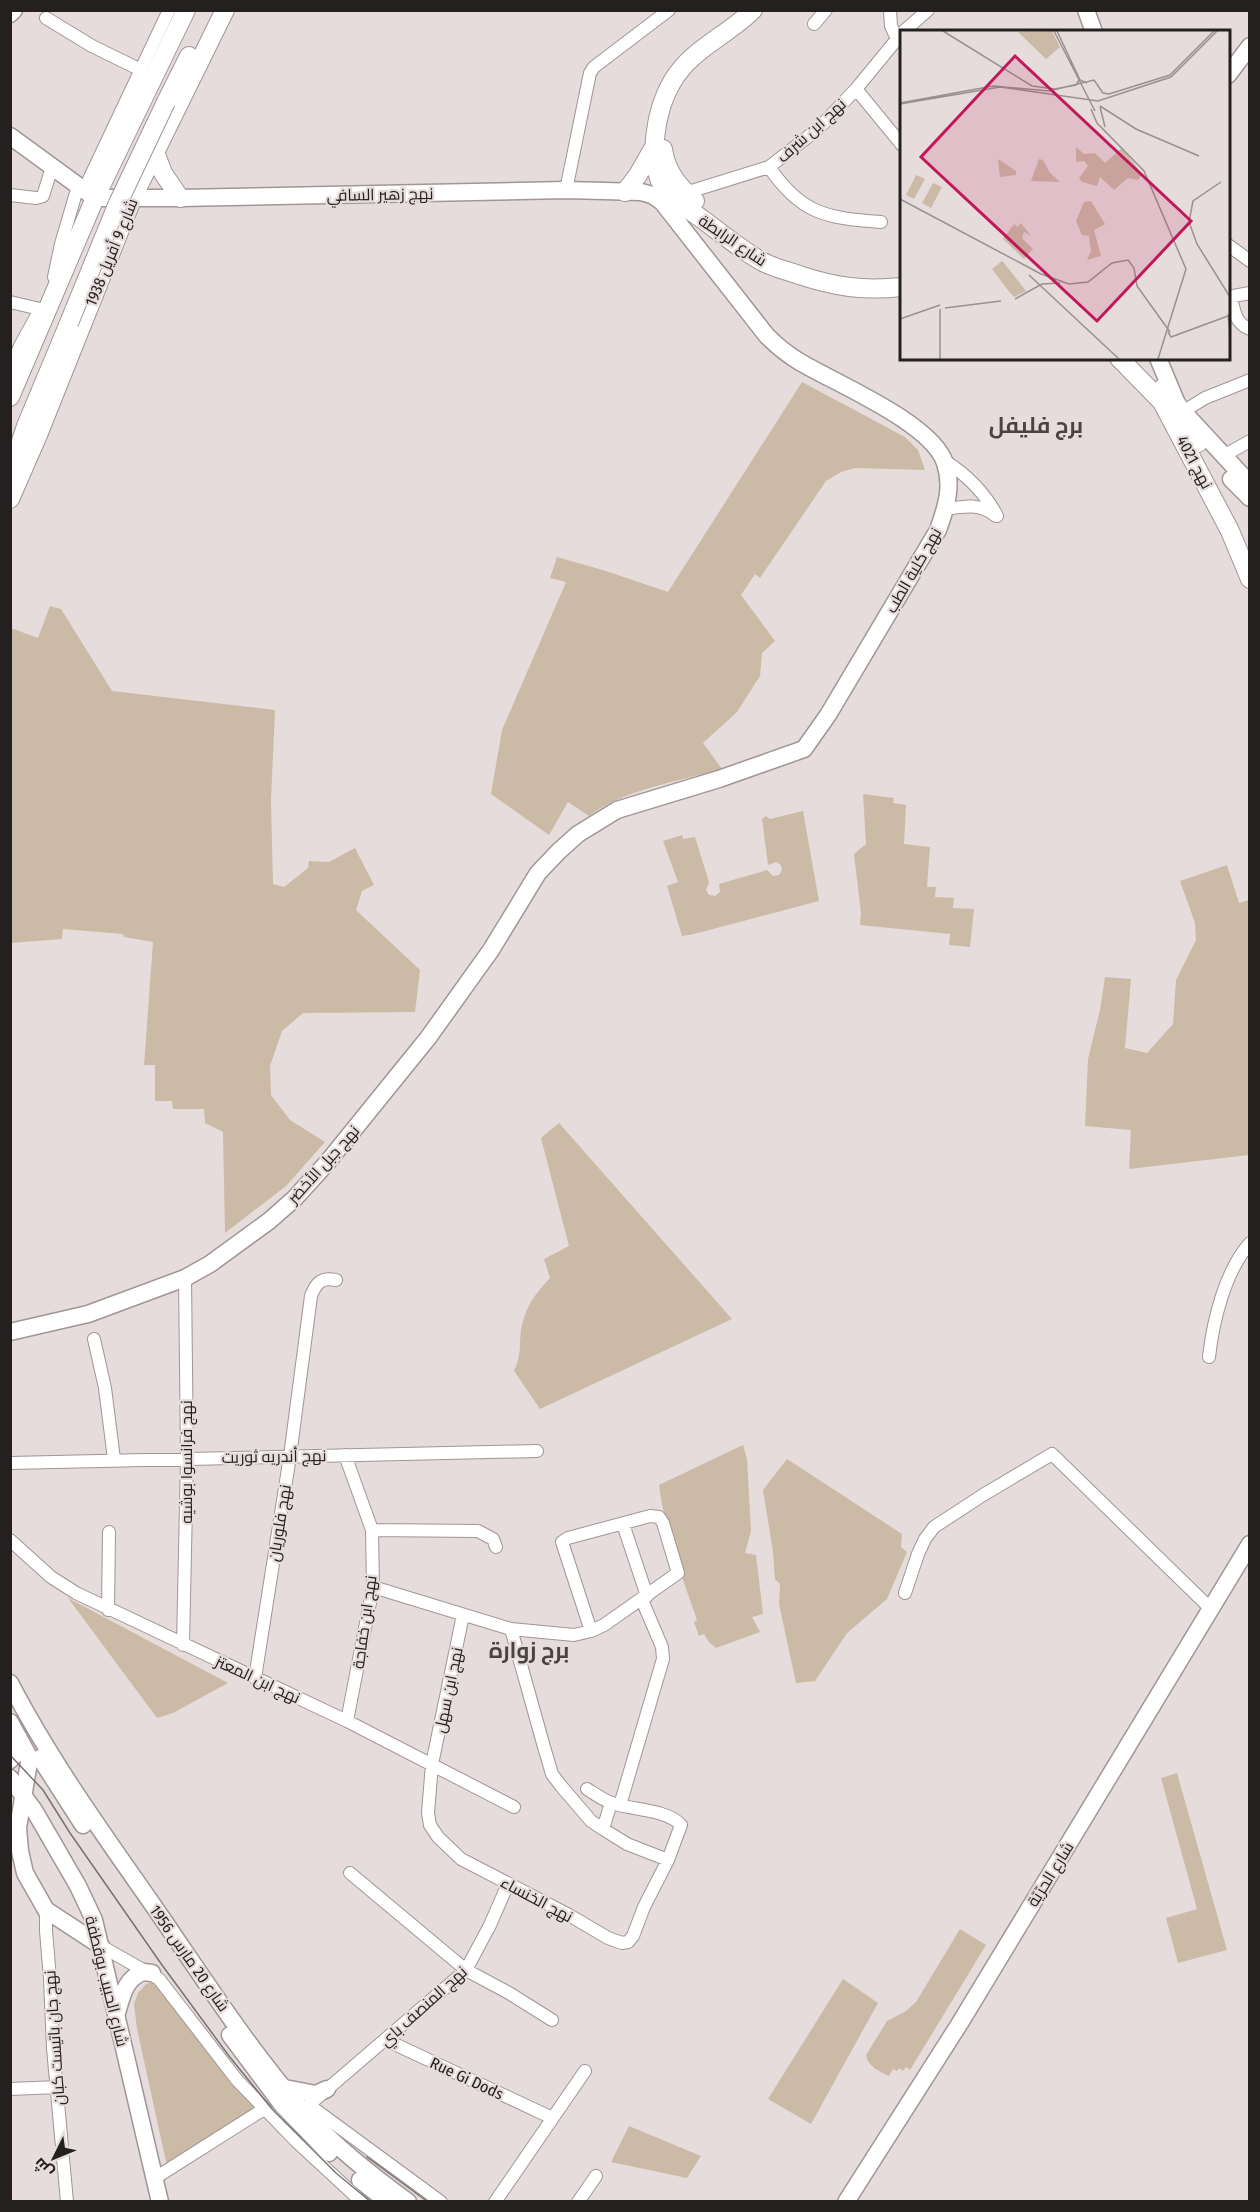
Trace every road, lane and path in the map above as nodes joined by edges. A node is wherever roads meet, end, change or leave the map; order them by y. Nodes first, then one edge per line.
1 (169, 10) edge
2 (186, 10) edge
3 (196, 10) edge
4 (212, 10) edge
5 (225, 10) edge
6 (669, 10) edge
7 (753, 10) edge
8 (826, 10) edge
9 (890, 10) edge
10 (928, 10) edge
11 (1086, 10) edge
12 (46, 18) dead end
13 (814, 24) dead end
14 (905, 30) edge
15 (1093, 30) edge
16 (900, 34) edge
17 (1249, 47) edge
18 (141, 70) junction
19 (1230, 72) edge
20 (856, 89) junction
21 (160, 100) junction
22 (659, 121) junction
23 (10, 136) edge
24 (900, 143) edge
25 (654, 147) junction
26 (155, 152) junction
27 (770, 166) junction
28 (52, 167) junction
29 (566, 190) junction
30 (86, 191) junction
31 (625, 192) junction
32 (10, 195) edge
33 (133, 197) junction
34 (674, 197) junction
35 (180, 198) junction
36 (881, 222) dead end
37 (119, 231) junction
38 (1230, 246) edge
39 (1250, 261) edge
40 (900, 287) edge
41 (1250, 293) edge
42 (1230, 297) edge
43 (10, 302) edge
44 (40, 309) junction
45 (64, 320) junction
46 (1232, 320) edge
47 (1250, 330) edge
48 (15, 345) edge
49 (1122, 360) edge
50 (1136, 360) edge
51 (1159, 360) edge
52 (10, 370) edge
53 (1250, 380) edge
54 (10, 397) edge
55 (1171, 399) junction
56 (10, 436) edge
57 (1250, 441) edge
58 (1200, 447) junction
59 (1223, 456) junction
60 (945, 461) junction
61 (10, 472) edge
62 (1250, 484) edge
63 (1250, 498) edge
64 (10, 499) edge
65 (946, 509) junction
66 (1250, 550) edge
67 (1250, 579) edge
68 (538, 873) joint
69 (1250, 1243) edge
70 (185, 1278) junction
71 (336, 1280) dead end
72 (10, 1332) edge
73 (94, 1339) dead end
74 (1209, 1357) dead end
75 (537, 1452) dead end
76 (345, 1455) junction
77 (290, 1456) junction
78 (187, 1458) junction
79 (114, 1460) junction
80 (10, 1463) edge
81 (623, 1524) junction
82 (372, 1530) junction
83 (109, 1532) dead end
84 (10, 1540) edge
85 (1250, 1545) edge
86 (496, 1547) dead end
87 (373, 1587) junction
88 (905, 1593) dead end
89 (644, 1598) junction
90 (1211, 1609) junction
91 (108, 1610) junction
92 (463, 1615) junction
93 (511, 1629) junction
94 (591, 1631) junction
95 (183, 1645) junction
96 (255, 1678) junction
97 (10, 1683) edge
98 (10, 1705) edge
99 (347, 1721) junction
100 (13, 1726) edge
101 (36, 1751) junction
102 (10, 1760) edge
103 (432, 1764) junction
104 (10, 1778) edge
105 (587, 1789) dead end
106 (24, 1795) junction
107 (615, 1804) junction
108 (513, 1807) dead end
109 (10, 1829) edge
110 (603, 1829) junction
111 (20, 1851) junction
112 (668, 1860) junction
113 (350, 1873) dead end
114 (508, 1884) junction
115 (78, 1886) junction
116 (46, 1910) junction
117 (70, 1926) junction
118 (101, 1946) junction
119 (466, 1970) junction
120 (152, 1973) junction
121 (552, 2020) dead end
122 (118, 2023) junction
123 (386, 2040) junction
124 (585, 2071) dead end
125 (58, 2087) junction
126 (285, 2088) junction
127 (10, 2089) edge
128 (327, 2089) junction
129 (264, 2109) junction
130 (302, 2111) junction
131 (548, 2116) dead end
132 (597, 2176) dead end
133 (155, 2178) junction
134 (66, 2202) edge
135 (160, 2202) edge
136 (362, 2202) edge
137 (388, 2202) edge
138 (408, 2202) edge
139 (441, 2202) edge
140 (495, 2202) edge
141 (578, 2202) edge
142 (846, 2202) edge

1 - 18 street
2 - 30 main road, شارع 9 أفريل 1938
3 - 21 main road, شارع 9 أفريل 1938
4 - 21 main road, شارع 9 أفريل 1938
5 - 26 main road, شارع 9 أفريل 1938
6 - 29 street
7 - 22 main road
8 - 13 street
9 - 16 street
10 - 14 street, نهج ابن شرف
11 - 15 street
12 - 18 street
16 - 20 street, نهج ابن شرف
17 - 19 street
18 - 30 street
20 - 24 street
20 - 27 street, نهج ابن شرف
21 - 45 main road, شارع 9 أفريل 1938
22 - 25 main road
22 - 34 main road
23 - 28 street
25 - 31 main road
25 - 34 main road
26 - 33 main road, شارع 9 أفريل 1938
26 - 35 main road
27 - 34 street, نهج ابن شرف
27 - 36 street
28 - 30 street
28 - 32 street
29 - 31 street, نهج زهير السافي
29 - 35 street, نهج زهير السافي
30 - 33 street, نهج زهير السافي
30 - 37 main road
30 - 44 street
30 - 54 main road, شارع 9 أفريل 1938
31 - 34 street, نهج زهير السافي
33 - 35 street, نهج زهير السافي
33 - 37 main road, شارع 9 أفريل 1938
34 - 40 main road, شارع الرابطة
34 - 60 street, نهج كلية الطب
37 - 64 main road, شارع 9 أفريل 1938
38 - 39 street
41 - 42 street
42 - 46 street
43 - 44 street
44 - 48 street
45 - 56 main road, شارع 9 أفريل 1938
45 - 61 main road, شارع 9 أفريل 1938
46 - 47 street
48 - 52 street
49 - 55 main road, نهج 4021
50 - 55 main road, نهج 4021
51 - 55 street
53 - 55 street
55 - 58 main road, نهج 4021
55 - 59 street
55 - 67 main road, نهج 4021
57 - 59 street
58 - 63 street
58 - 66 main road, نهج 4021
59 - 62 street
60 - 65 street, نهج كلية الطب
60 - 65 street
65 - 68 street, نهج كلية الطب
68 - 70 street, نهج جبل الأخضر
69 - 74 street
70 - 72 street, نهج جبل الأخضر
70 - 78 street, نهج فرانسوا بوشيه
71 - 77 street, نهج فلوريان
73 - 79 street
75 - 76 street, نهج أندريه ثوريت
76 - 77 street, نهج أندريه ثوريت
76 - 82 street, نهج ابن خفاجة
77 - 78 street, نهج أندريه ثوريت
77 - 96 street, نهج فلوريان
78 - 79 street, نهج أندريه ثوريت
78 - 95 street, نهج فرانسوا بوشيه
79 - 80 street, نهج أندريه ثوريت
81 - 89 street
81 - 89 street
81 - 94 street
82 - 86 street
82 - 87 street, نهج ابن خفاجة
83 - 91 street
84 - 91 street, نهج ابن المعتز
85 - 90 street, شارع الحرّيّة
87 - 92 street
87 - 99 street, نهج ابن خفاجة
88 - 90 street
89 - 94 street
89 - 107 street
90 - 142 street, شارع الحرّيّة
91 - 95 street, نهج ابن المعتز
92 - 93 street
92 - 103 street, نهج ابن سهل
93 - 94 street
93 - 110 street
95 - 96 street, نهج ابن المعتز
96 - 99 street, نهج ابن المعتز
97 - 126 street, شارع 20 مارس 1956
98 - 101 street, شارع 20 مارس 1956
99 - 103 street, نهج ابن المعتز
100 - 101 street, شارع 20 مارس 1956
100 - 102 street
100 - 106 street
101 - 130 street, شارع 20 مارس 1956
103 - 108 street, نهج ابن المعتز
103 - 114 street, نهج الخنساء
104 - 106 street, شارع الحبيب بوقطفة
105 - 107 street
106 - 111 street
106 - 115 street, شارع الحبيب بوقطفة
107 - 110 street
107 - 112 street
109 - 111 street
110 - 112 street
111 - 116 street
112 - 114 street, نهج الخنساء
113 - 119 street
114 - 119 street, نهج المنصف باي
115 - 117 street
115 - 118 street, شارع الحبيب بوقطفة
116 - 117 street
116 - 125 street, نهج جان باتيست كبان
117 - 118 street
117 - 122 street
118 - 120 street
118 - 122 street, شارع الحبيب بوقطفة
119 - 121 street
119 - 123 street, نهج المنصف باي
120 - 122 street
120 - 129 street
122 - 133 street, شارع الحبيب بوقطفة
123 - 128 street, نهج المنصف باي
123 - 131 street, Rue Gi Dods
124 - 140 street
125 - 127 street
125 - 134 street, نهج جان باتيست كبان
126 - 128 street
126 - 130 street, شارع 20 مارس 1956
128 - 130 street, نهج المنصف باي
129 - 133 street
129 - 136 street
130 - 137 street, شارع 20 مارس 1956
130 - 138 street, شارع 20 مارس 1956
130 - 139 street, شارع 20 مارس 1956
132 - 141 street
133 - 135 street, شارع الحبيب بوقطفة

